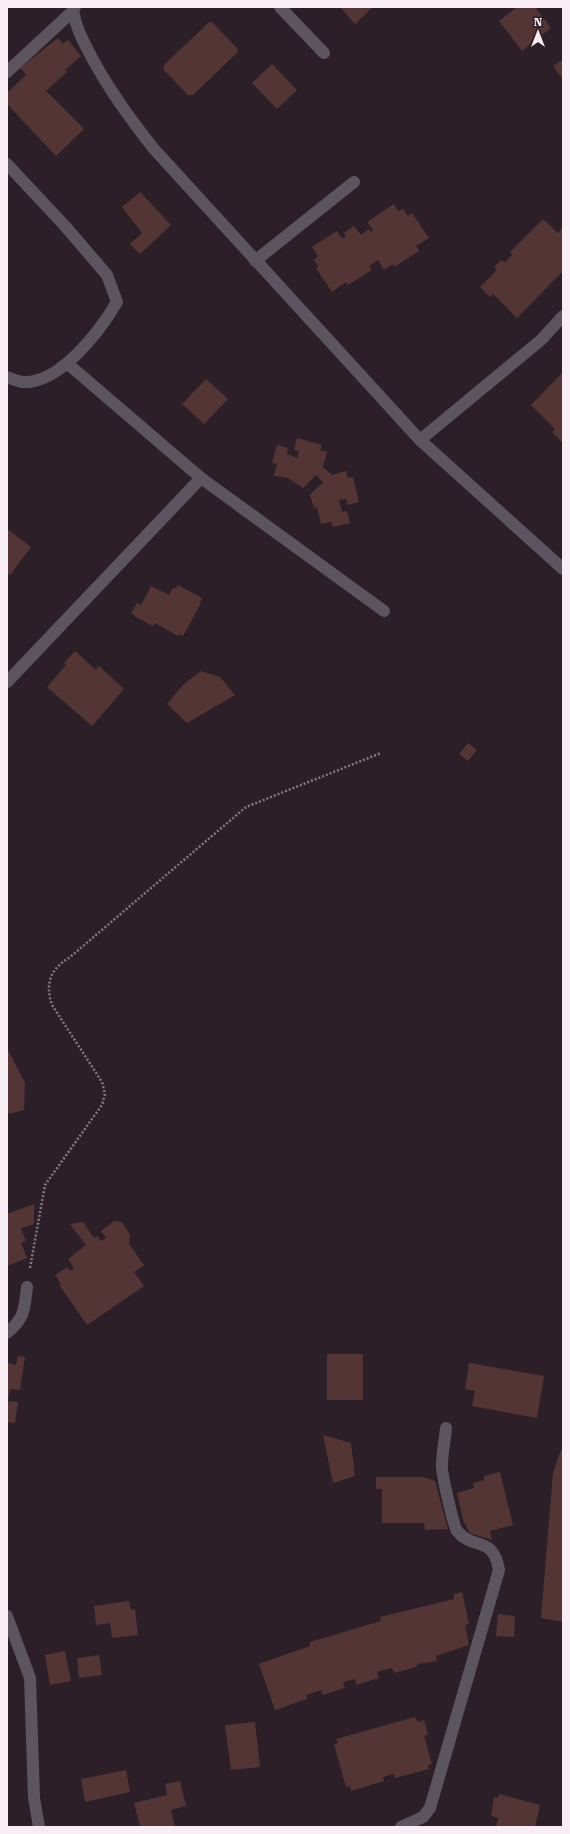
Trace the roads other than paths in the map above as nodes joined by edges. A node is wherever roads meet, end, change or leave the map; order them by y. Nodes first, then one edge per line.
1 (280, 7) edge
2 (74, 9) edge
3 (324, 53) dead end
4 (7, 72) edge
5 (7, 164) edge
6 (354, 182) dead end
7 (255, 261) junction
8 (563, 316) edge
9 (68, 364) junction
10 (7, 377) edge
11 (420, 440) junction
12 (201, 478) junction
13 (563, 569) edge
14 (384, 611) dead end
15 (7, 682) edge
16 (27, 1287) road end
17 (7, 1333) edge
18 (446, 1428) dead end
19 (7, 1616) edge
20 (415, 1825) edge
21 (39, 1827) edge
22 (401, 1827) edge

1 - 3 street
2 - 4 street
2 - 7 street
5 - 9 street
6 - 7 street
7 - 11 street
8 - 11 street
9 - 10 street
9 - 12 street
11 - 13 street
12 - 14 street
12 - 15 street
16 - 17 street
18 - 20 street
19 - 21 street
20 - 22 street

